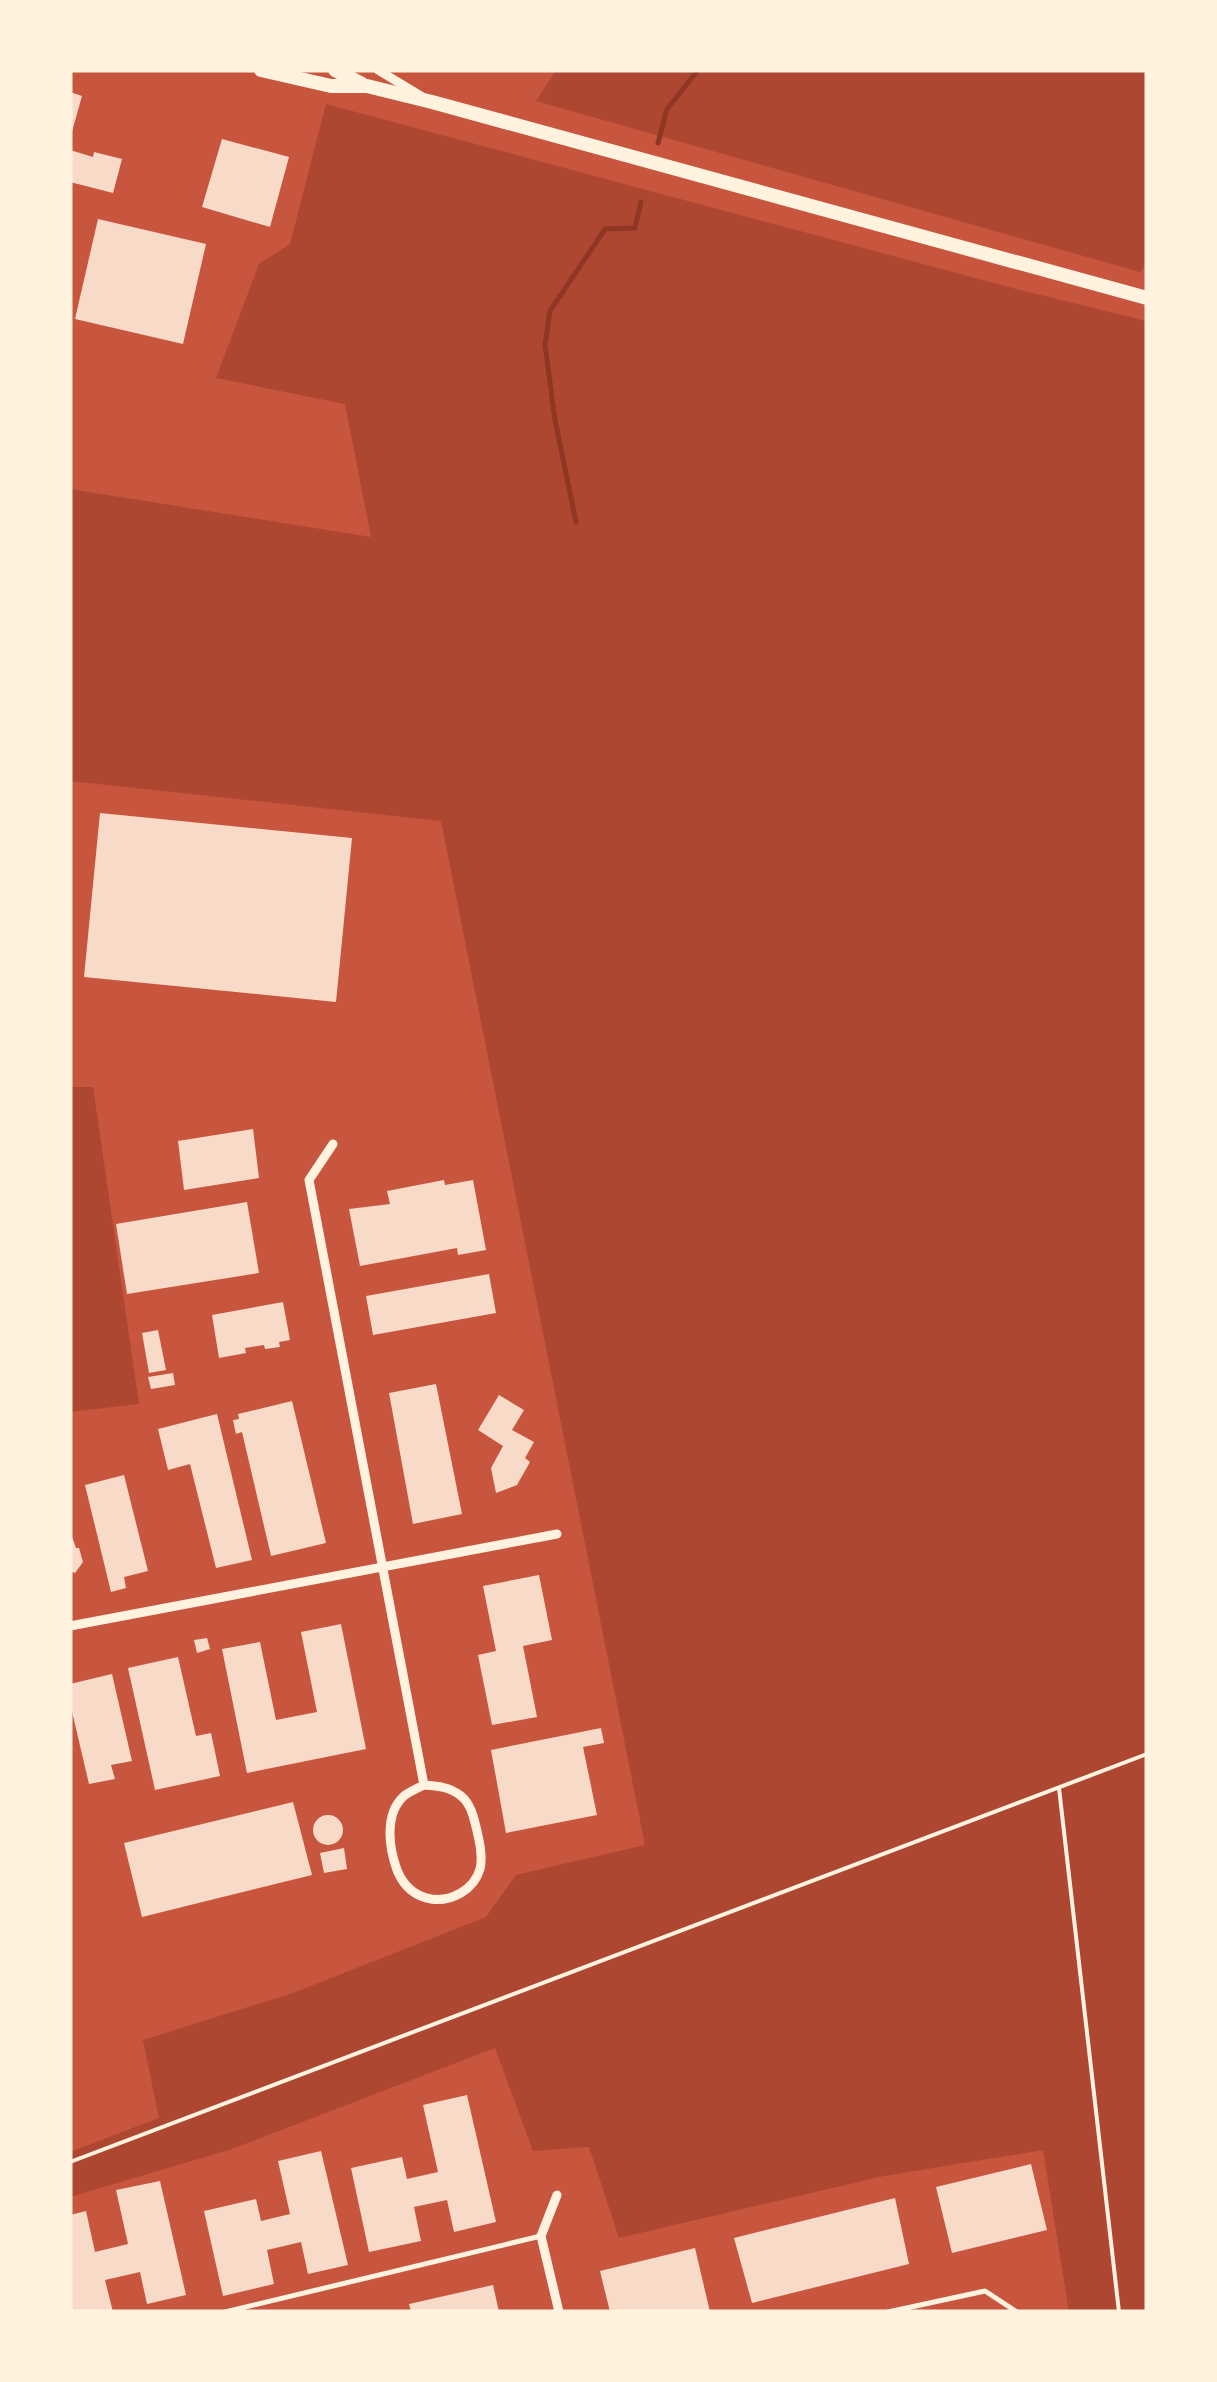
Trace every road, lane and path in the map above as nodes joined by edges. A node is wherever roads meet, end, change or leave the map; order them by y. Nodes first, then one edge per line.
1 (261, 70) edge
2 (335, 70) edge
3 (378, 70) edge
4 (368, 86) junction
5 (432, 102) junction
6 (1147, 298) edge
7 (333, 1144) dead end
8 (557, 1534) dead end
9 (383, 1566) junction
10 (70, 1626) edge
11 (1147, 1754) edge
12 (424, 1785) junction
13 (1060, 1788) junction
14 (70, 2162) edge
15 (557, 2195) dead end
16 (541, 2236) junction
17 (225, 2312) edge
18 (558, 2312) edge
19 (888, 2312) edge
20 (1018, 2312) edge
21 (1119, 2312) edge

1 - 4 main road
2 - 4 main road
3 - 5 street
4 - 5 main road
5 - 6 main road
7 - 9 street
8 - 9 street
9 - 10 street
9 - 12 street
11 - 13 path
12 - 12 street
13 - 14 path
13 - 21 path
15 - 16 street
16 - 17 lane
16 - 18 street
19 - 20 lane

